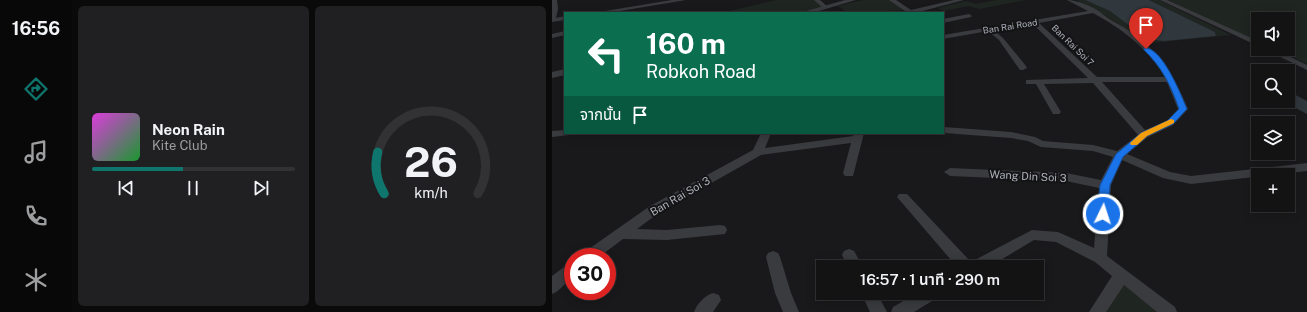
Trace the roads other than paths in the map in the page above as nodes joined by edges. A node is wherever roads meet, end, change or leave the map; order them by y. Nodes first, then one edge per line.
1 (554, 0) edge
2 (635, 0) edge
3 (684, 0) edge
4 (816, 0) edge
5 (853, 0) edge
6 (892, 0) edge
7 (961, 0) edge
8 (1070, 0) edge
9 (1163, 0) edge
10 (636, 7) junction
11 (825, 7) junction
12 (1096, 11) junction
13 (603, 12) edge
14 (807, 12) edge
15 (911, 12) edge
16 (969, 16) dead end
17 (564, 18) edge
18 (552, 20) edge
19 (944, 21) edge
20 (1034, 21) junction
21 (989, 29) junction
22 (564, 34) edge
23 (944, 35) edge
24 (552, 36) edge
25 (1251, 41) edge
26 (1282, 56) edge
27 (1023, 68) dead end
28 (1307, 68) edge
29 (564, 72) edge
30 (552, 75) edge
31 (1170, 79) junction
32 (1095, 80) junction
33 (1056, 112) dead end
34 (944, 130) dead end
35 (564, 133) edge
36 (552, 134) edge
37 (766, 134) edge
38 (1144, 134) junction
39 (858, 136) edge
40 (758, 152) junction
41 (1120, 156) junction
42 (1307, 167) edge
43 (950, 172) dead end
44 (849, 173) dead end
45 (1105, 185) junction
46 (903, 197) dead end
47 (720, 230) dead end
48 (621, 234) junction
49 (601, 248) edge
50 (773, 257) dead end
51 (1100, 258) junction
52 (960, 260) edge
53 (988, 260) edge
54 (564, 274) edge
55 (1122, 275) junction
56 (555, 280) edge
57 (873, 300) edge
58 (919, 300) edge
59 (791, 312) edge
60 (879, 312) edge
61 (899, 312) edge
62 (1097, 312) edge
63 (1169, 312) edge

1 - 18 street
2 - 10 street
3 - 10 street
4 - 11 street
5 - 11 street
6 - 15 street
7 - 15 street
8 - 12 street
9 - 25 street
10 - 13 street
11 - 14 street
12 - 20 street, Ban Rai Road
12 - 31 street
16 - 19 street
17 - 18 street
20 - 21 street, Ban Rai Road
20 - 32 street, Ban Rai Soi 7
21 - 23 street, Ban Rai Road
21 - 27 street
22 - 24 street
26 - 28 street
29 - 30 street
31 - 32 street, Ban Rai Soi 7
31 - 38 street
32 - 33 street
32 - 38 street
34 - 41 street
35 - 36 street
37 - 40 street
38 - 41 street
39 - 40 street
39 - 44 street
40 - 48 street, Ban Rai Soi 3
41 - 42 street
41 - 45 street
43 - 45 street, Wang Din Soi 3
45 - 51 street
46 - 52 street
47 - 48 street
48 - 49 street, Ban Rai Soi 3
50 - 59 street
51 - 53 street
51 - 55 street
54 - 56 street
55 - 62 street
55 - 63 street
57 - 60 street
58 - 61 street

